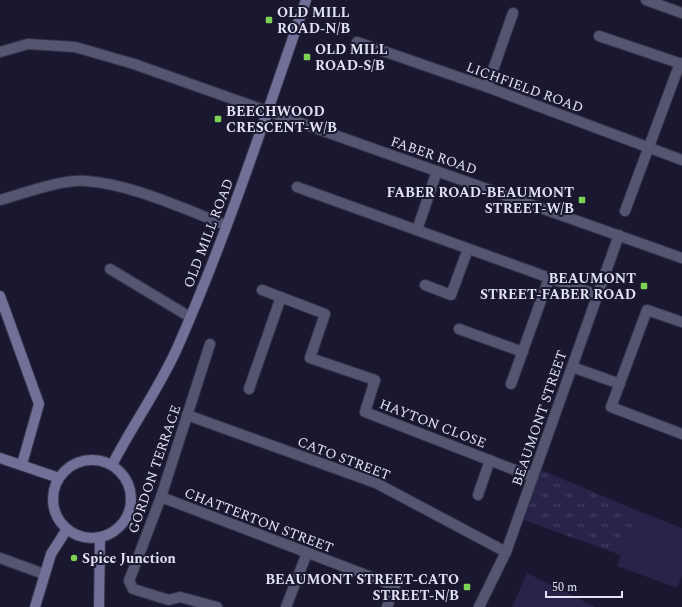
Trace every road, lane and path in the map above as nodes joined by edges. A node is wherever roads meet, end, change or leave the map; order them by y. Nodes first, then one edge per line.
1 (306, 0) edge
2 (646, 0) edge
3 (667, 4) edge
4 (513, 13) dead end
5 (682, 13) edge
6 (599, 36) dead end
7 (357, 42) dead end
8 (0, 52) edge
9 (681, 63) edge
10 (487, 88) junction
11 (267, 112) junction
12 (648, 148) junction
13 (682, 160) edge
14 (437, 171) junction
15 (297, 187) dead end
16 (0, 200) edge
17 (625, 212) dead end
18 (226, 225) junction
19 (417, 230) junction
20 (619, 235) junction
21 (468, 249) junction
22 (682, 258) edge
23 (110, 269) dead end
24 (549, 278) junction
25 (425, 285) dead end
26 (262, 290) dead end
27 (597, 295) junction
28 (0, 296) edge
29 (281, 297) junction
30 (190, 317) junction
31 (682, 322) edge
32 (459, 329) dead end
33 (210, 344) dead end
34 (523, 352) junction
35 (572, 367) junction
36 (511, 384) dead end
37 (620, 384) junction
38 (249, 389) dead end
39 (187, 415) junction
40 (682, 434) edge
41 (0, 458) edge
42 (490, 460) junction
43 (22, 464) junction
44 (112, 465) junction
45 (533, 477) junction
46 (59, 478) junction
47 (478, 495) dead end
48 (161, 497) junction
49 (67, 529) junction
50 (100, 537) junction
51 (506, 552) junction
52 (307, 553) junction
53 (0, 558) edge
54 (44, 574) junction
55 (212, 606) edge
56 (35, 607) edge
57 (99, 607) edge
58 (286, 607) edge
59 (387, 607) edge
60 (479, 607) edge

1 - 11 street, OLD MILL ROAD
2 - 3 street
3 - 5 street
4 - 10 street
6 - 9 street
7 - 10 street, LICHFIELD ROAD
8 - 11 street, FABER ROAD
9 - 12 street
10 - 12 street, LICHFIELD ROAD
11 - 14 street, FABER ROAD
11 - 18 street, OLD MILL ROAD
12 - 13 street, LICHFIELD ROAD
12 - 17 street
14 - 19 street
14 - 20 street, FABER ROAD
15 - 19 street
16 - 18 street
18 - 30 street, OLD MILL ROAD
19 - 21 street
20 - 22 street, FABER ROAD
20 - 27 street, BEAUMONT STREET
21 - 24 street
21 - 25 street
23 - 30 street
24 - 27 street
24 - 34 street
26 - 29 street, HAYTON CLOSE
27 - 35 street, BEAUMONT STREET
28 - 43 street
29 - 38 street
29 - 42 street, HAYTON CLOSE
30 - 44 street, OLD MILL ROAD
31 - 37 street
32 - 34 street
33 - 39 street, GORDON TERRACE
34 - 36 street
35 - 37 street
35 - 45 street, BEAUMONT STREET
37 - 40 street
39 - 48 street, GORDON TERRACE
39 - 51 street, CATO STREET
41 - 43 street
42 - 45 street, HAYTON CLOSE
42 - 47 street, HAYTON CLOSE
43 - 46 street
44 - 46 street
44 - 50 street
45 - 51 street, BEAUMONT STREET
46 - 49 street
48 - 52 street, CHATTERTON STREET
48 - 55 street, GORDON TERRACE
49 - 50 street
49 - 54 street
50 - 57 street
51 - 60 street, BEAUMONT STREET
52 - 58 street
52 - 59 street, CHATTERTON STREET
53 - 54 street
54 - 56 street

